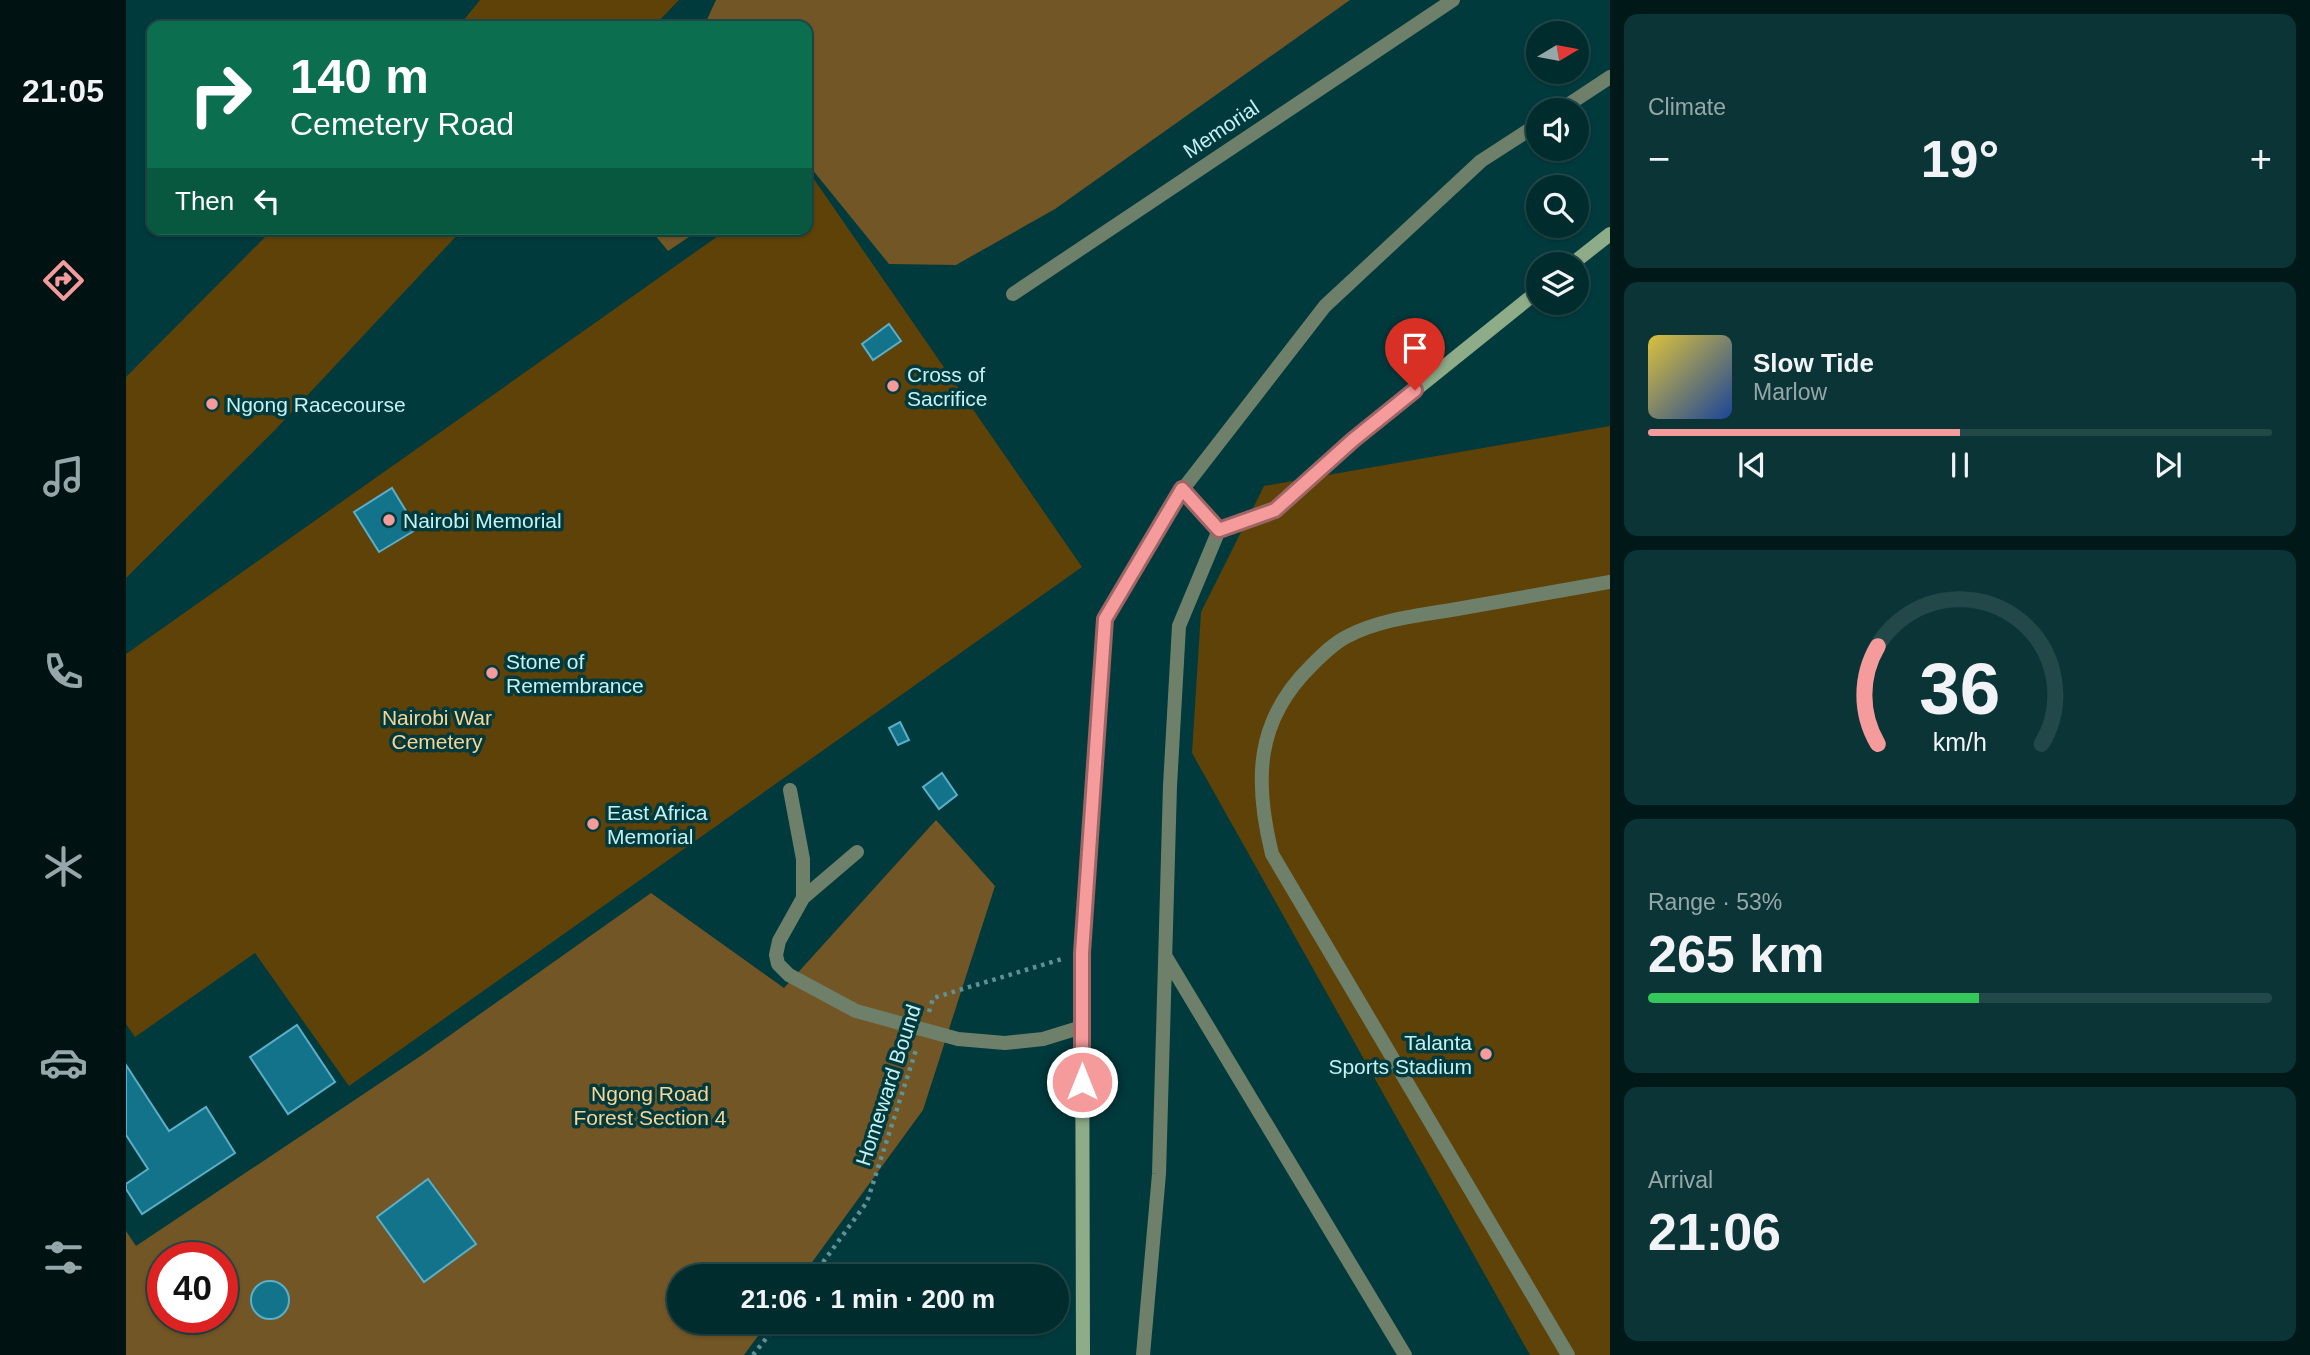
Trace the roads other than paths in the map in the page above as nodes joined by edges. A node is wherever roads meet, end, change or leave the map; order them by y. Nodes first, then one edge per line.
1 (1453, 0) edge
2 (1610, 77) edge
3 (1578, 98) edge
4 (1526, 132) edge
5 (1610, 234) edge
6 (1587, 252) edge
7 (1013, 294) dead end
8 (1526, 301) edge
9 (1182, 489) junction
10 (1219, 530) junction
11 (1610, 582) edge
12 (790, 790) dead end
13 (857, 852) dead end
14 (803, 898) junction
15 (1165, 956) junction
16 (1082, 1027) junction
17 (1083, 1355) edge
18 (1143, 1355) edge
19 (1405, 1355) edge
20 (1568, 1355) edge

1 - 7 lane, Memorial
2 - 3 lane
4 - 9 lane
5 - 6 street
8 - 10 street
9 - 10 street
9 - 16 street
10 - 15 lane
11 - 20 lane
12 - 14 lane
13 - 14 lane
14 - 16 lane
15 - 18 lane
15 - 19 lane
16 - 17 street

